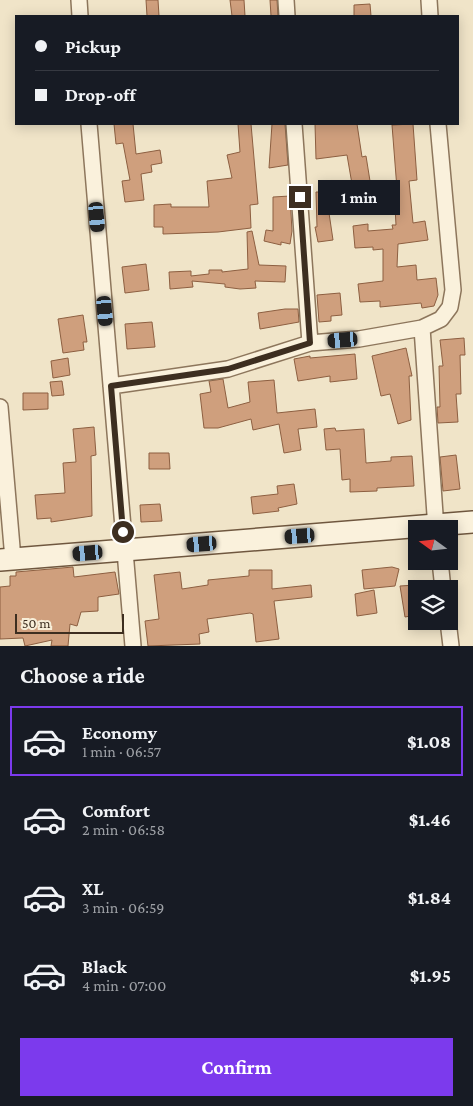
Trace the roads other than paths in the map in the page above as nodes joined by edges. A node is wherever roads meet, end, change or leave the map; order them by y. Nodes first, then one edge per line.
1 (79, 0) edge
2 (286, 0) edge
3 (429, 0) edge
4 (80, 15) edge
5 (287, 15) edge
6 (430, 15) edge
7 (89, 125) edge
8 (294, 125) edge
9 (438, 125) edge
10 (422, 328) junction
11 (310, 343) junction
12 (111, 386) junction
13 (0, 407) edge
14 (436, 520) edge
15 (473, 522) edge
16 (458, 524) edge
17 (408, 529) edge
18 (125, 550) junction
19 (6, 559) edge
20 (449, 630) edge
21 (133, 646) edge
22 (451, 646) edge

1 - 4 street
2 - 5 street
3 - 6 street
7 - 12 street
8 - 11 street
9 - 10 street
10 - 11 street
10 - 14 street
11 - 12 street
12 - 18 street
13 - 19 street
15 - 16 street
17 - 18 street
18 - 19 street
18 - 21 street
20 - 22 street

